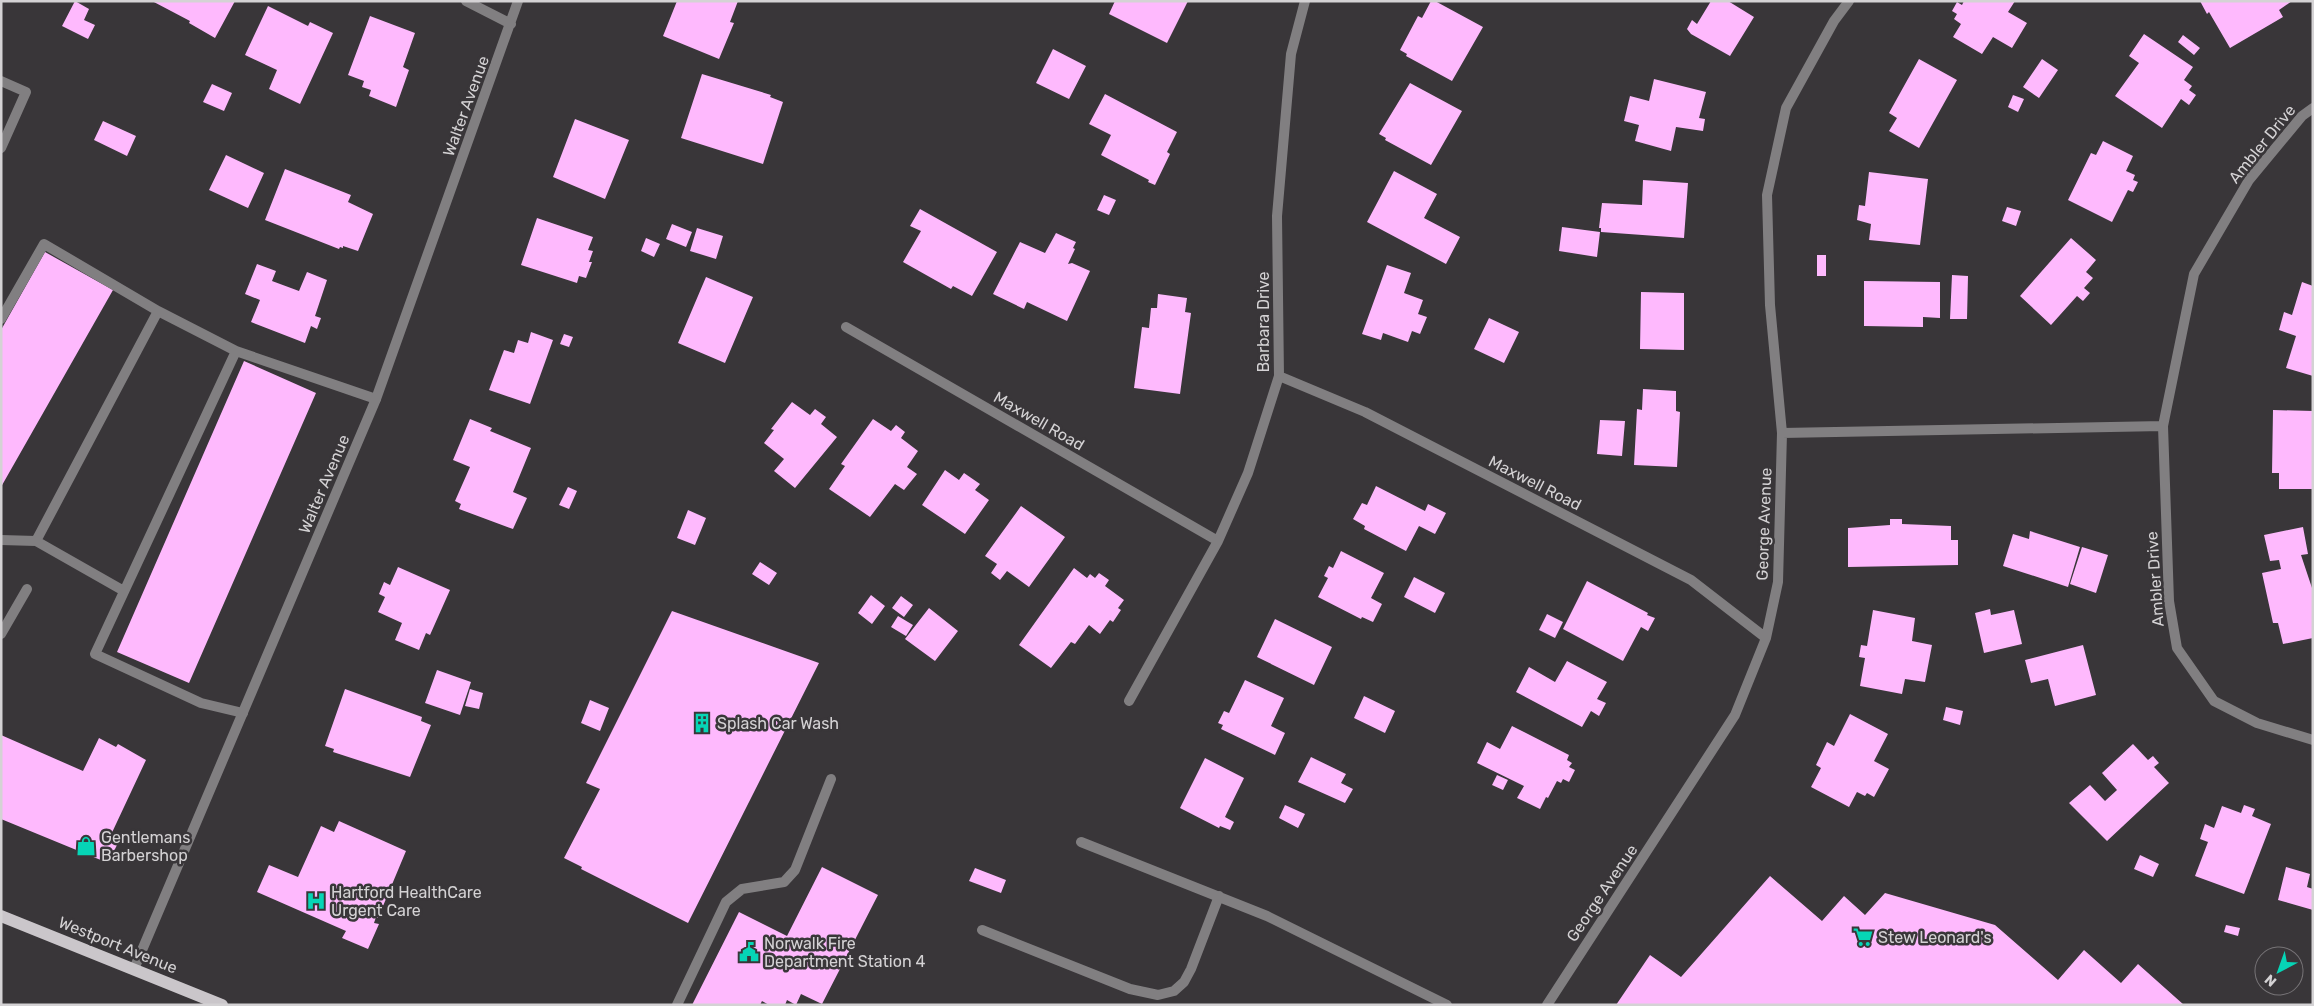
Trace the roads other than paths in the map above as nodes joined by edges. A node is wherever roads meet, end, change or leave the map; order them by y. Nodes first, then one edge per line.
1 (466, 1) edge
2 (518, 1) edge
3 (1305, 1) edge
4 (1849, 1) edge
5 (511, 24) junction
6 (1, 81) edge
7 (2313, 108) edge
8 (1, 148) edge
9 (158, 311) junction
10 (1, 319) edge
11 (846, 327) dead end
12 (236, 351) junction
13 (1279, 376) junction
14 (376, 399) junction
15 (2163, 426) junction
16 (1782, 433) junction
17 (1, 540) edge
18 (1218, 540) junction
19 (36, 541) junction
20 (27, 589) dead end
21 (124, 591) junction
22 (1, 634) edge
23 (1766, 638) junction
24 (1129, 701) dead end
25 (243, 713) junction
26 (2313, 740) edge
27 (831, 779) dead end
28 (1081, 842) dead end
29 (1218, 896) junction
30 (1, 916) edge
31 (982, 930) dead end
32 (134, 969) junction
33 (200, 1000) edge
34 (1433, 1002) edge
35 (222, 1005) edge
36 (677, 1005) edge
37 (1447, 1005) edge
38 (1548, 1005) edge

1 - 5 street
2 - 5 street, Walter Avenue
3 - 13 street, Barbara Drive
4 - 16 street, George Avenue
5 - 14 street, Walter Avenue
6 - 8 street
7 - 15 street, Ambler Drive
9 - 10 street
9 - 12 street
9 - 19 street
11 - 18 street, Maxwell Road
12 - 14 street
12 - 21 street
13 - 18 street, Barbara Drive
13 - 23 street, Maxwell Road
14 - 25 street, Walter Avenue
15 - 16 street
15 - 26 street, Ambler Drive
16 - 23 street, George Avenue
17 - 19 street
18 - 24 street, Barbara Drive
19 - 21 street
20 - 22 street
21 - 25 street
23 - 38 street, George Avenue
25 - 32 street, Walter Avenue
27 - 36 street
28 - 29 street
29 - 31 street
29 - 34 street
30 - 32 main road, Westport Avenue
32 - 33 main road, Westport Avenue
33 - 35 main road, Westport Avenue
34 - 37 street

